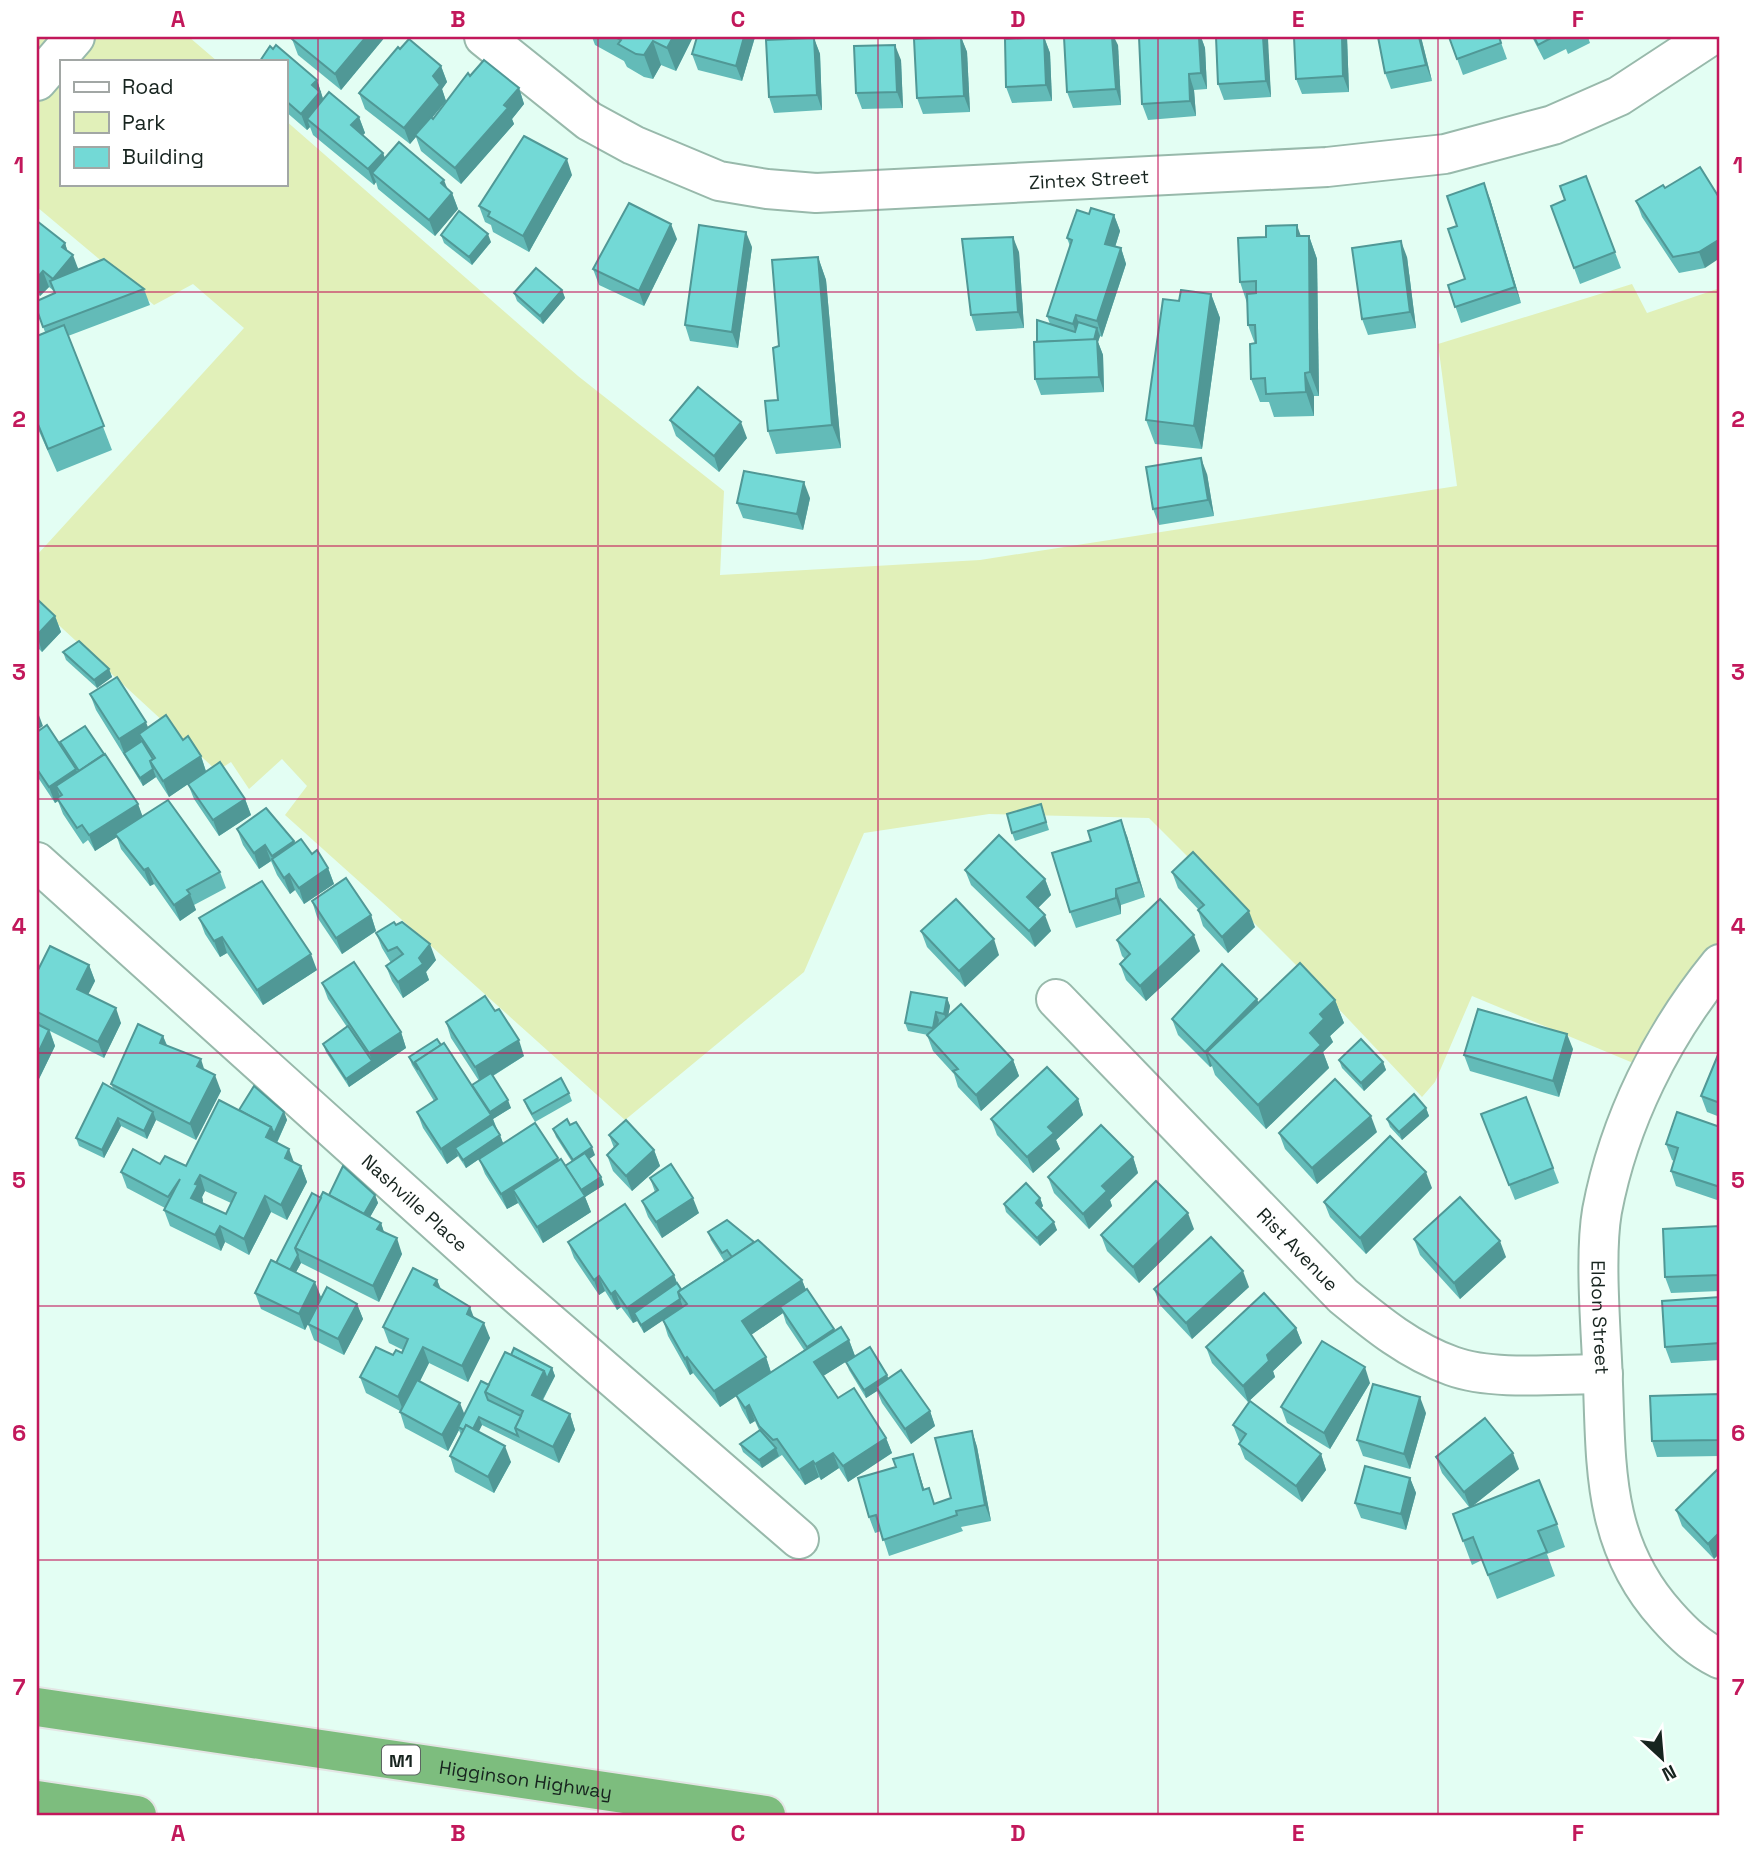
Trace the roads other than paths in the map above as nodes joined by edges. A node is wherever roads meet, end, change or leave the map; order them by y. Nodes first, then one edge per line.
1 (75, 37) edge
2 (484, 37) edge
3 (1709, 37) edge
4 (37, 81) edge
5 (37, 862) edge
6 (1720, 964) edge
7 (1056, 999) dead end
8 (1603, 1374) junction
9 (799, 1539) dead end
10 (1720, 1658) edge
11 (37, 1707) edge
12 (37, 1800) edge
13 (137, 1815) edge
14 (766, 1815) edge

1 - 4 street
2 - 3 street, Zintex Street
5 - 9 street, Nashville Place
6 - 8 street, Eldon Street
7 - 8 street, Rist Avenue
8 - 10 street, Eldon Street
11 - 14 highway, Higginson Highway / M1
12 - 13 highway

